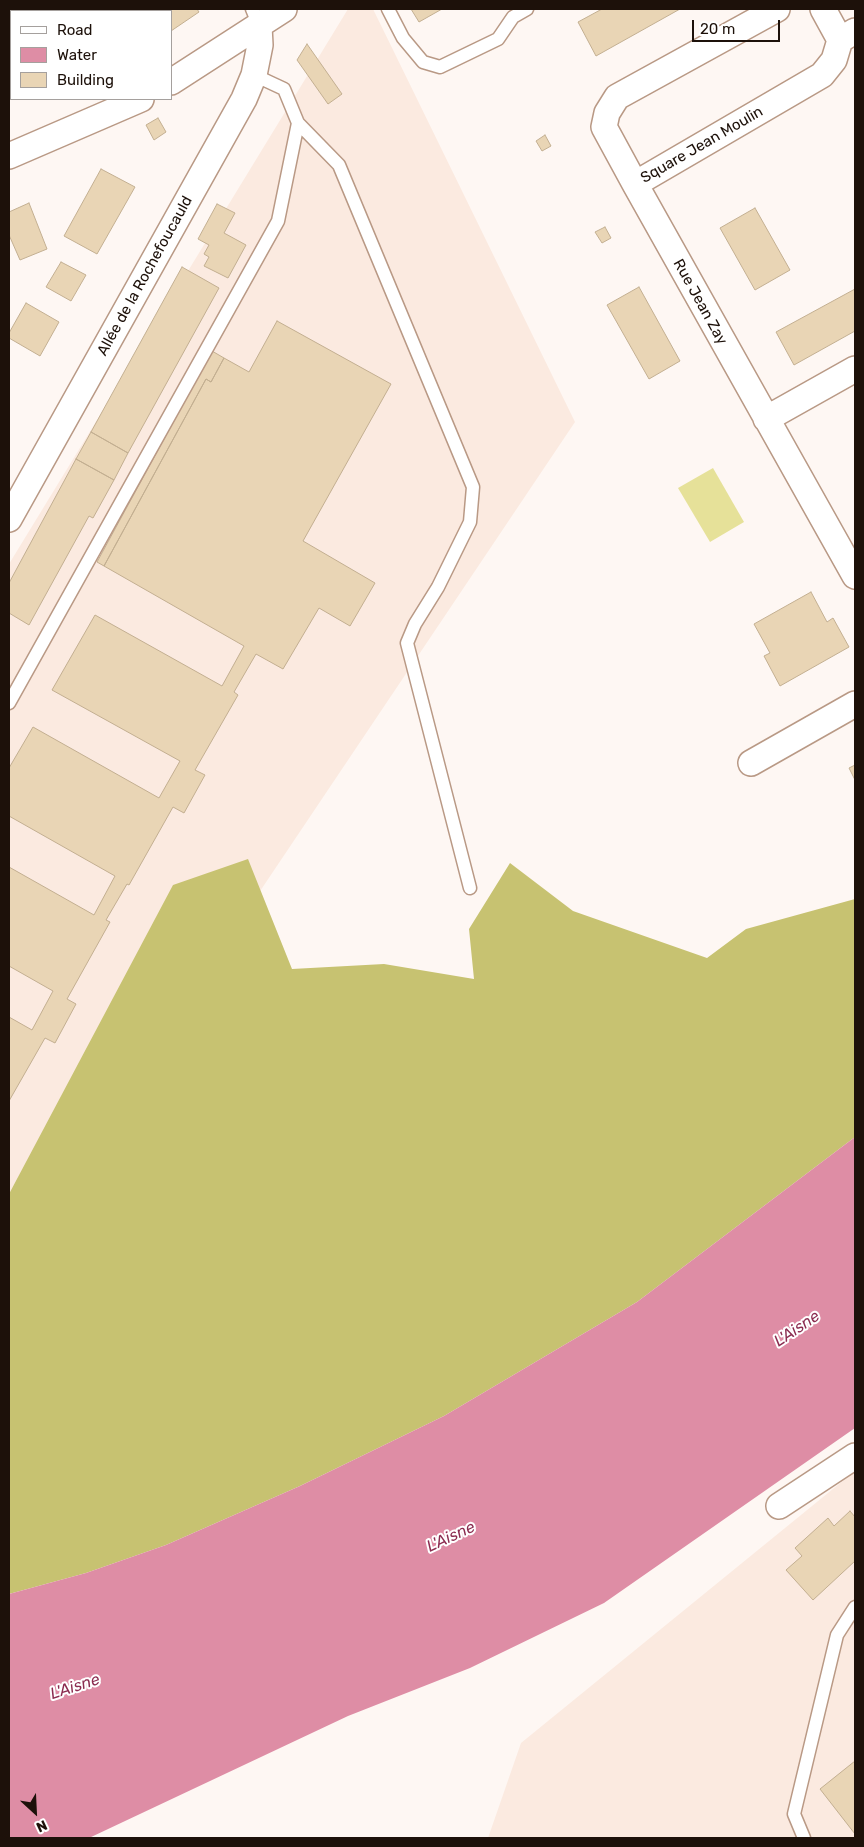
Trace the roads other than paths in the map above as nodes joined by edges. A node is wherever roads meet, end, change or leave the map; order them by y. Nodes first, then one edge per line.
1 (284, 9) edge
2 (388, 9) edge
3 (527, 9) edge
4 (777, 9) edge
5 (823, 9) edge
6 (255, 18) edge
7 (848, 35) edge
8 (254, 75) junction
9 (172, 81) edge
10 (139, 100) edge
11 (298, 123) junction
12 (9, 156) edge
13 (635, 184) junction
14 (855, 369) edge
15 (766, 419) junction
16 (9, 519) edge
17 (855, 576) edge
18 (9, 703) edge
19 (855, 704) edge
20 (751, 763) dead end
21 (470, 888) dead end
22 (855, 1456) edge
23 (779, 1506) dead end
24 (855, 1606) edge
25 (804, 1838) edge

1 - 6 street
2 - 3 lane
4 - 13 street, Square Jean Moulin
5 - 7 street, Square Jean Moulin
6 - 8 street, Allée de la Rochefoucauld
6 - 9 street
7 - 13 street, Square Jean Moulin
8 - 11 lane
8 - 16 street, Allée de la Rochefoucauld
10 - 12 street
11 - 18 lane
11 - 21 lane
13 - 15 street, Rue Jean Zay
14 - 15 street
15 - 17 street, Rue Jean Zay
19 - 20 street
22 - 23 street
24 - 25 lane

